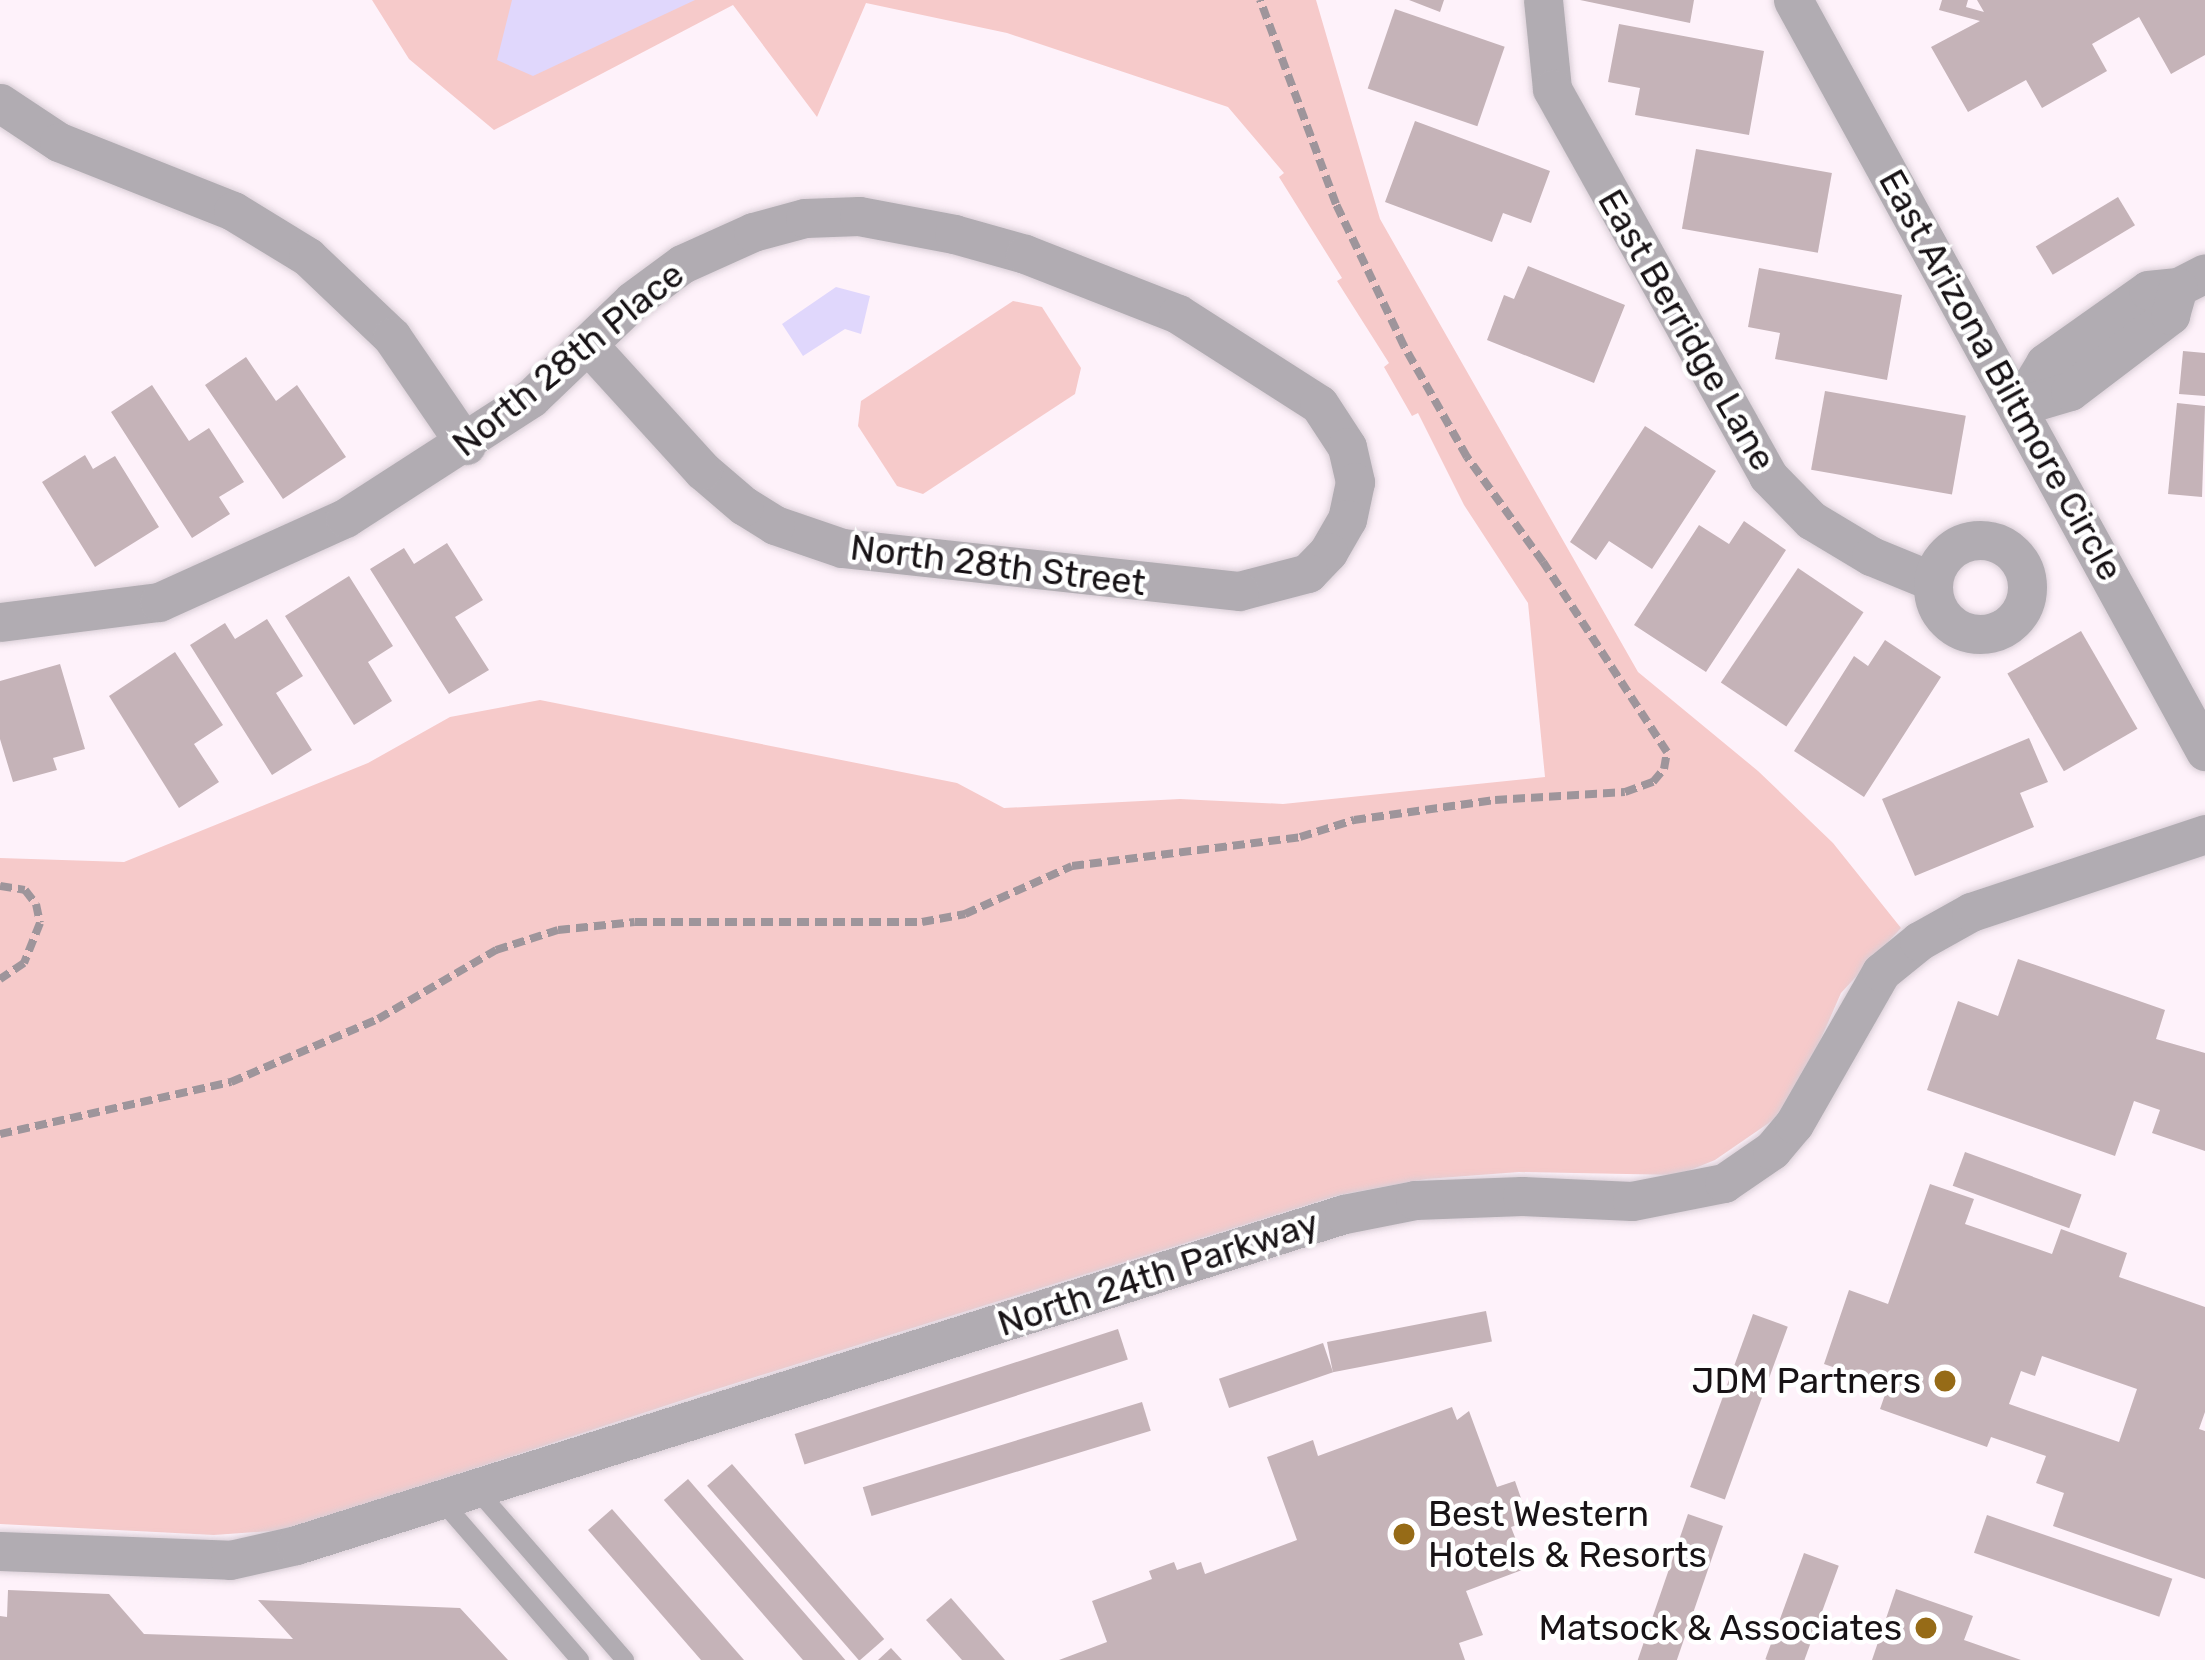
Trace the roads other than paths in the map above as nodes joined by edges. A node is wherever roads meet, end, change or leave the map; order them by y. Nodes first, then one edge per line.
1 (1543, 0) edge
2 (1792, 0) edge
3 (0, 103) edge
4 (2191, 280) edge
5 (589, 346) junction
6 (2019, 406) junction
7 (466, 445) junction
8 (1328, 552) joint
9 (1932, 581) dead end
10 (0, 622) edge
11 (2205, 752) edge
12 (2205, 834) edge
13 (459, 1495) junction
14 (0, 1551) edge
15 (580, 1660) edge
16 (625, 1660) edge

1 - 9 street, East Berridge Lane
2 - 6 street, East Arizona Biltmore Circle
3 - 7 street
4 - 6 street
5 - 7 street, North 28th Place
5 - 8 street, North 28th Street
5 - 8 street, North 28th Place
6 - 11 street, East Arizona Biltmore Circle
7 - 10 street, North 28th Place
12 - 13 street, North 24th Parkway
13 - 14 street, North 24th Parkway
13 - 15 lane
13 - 16 lane

